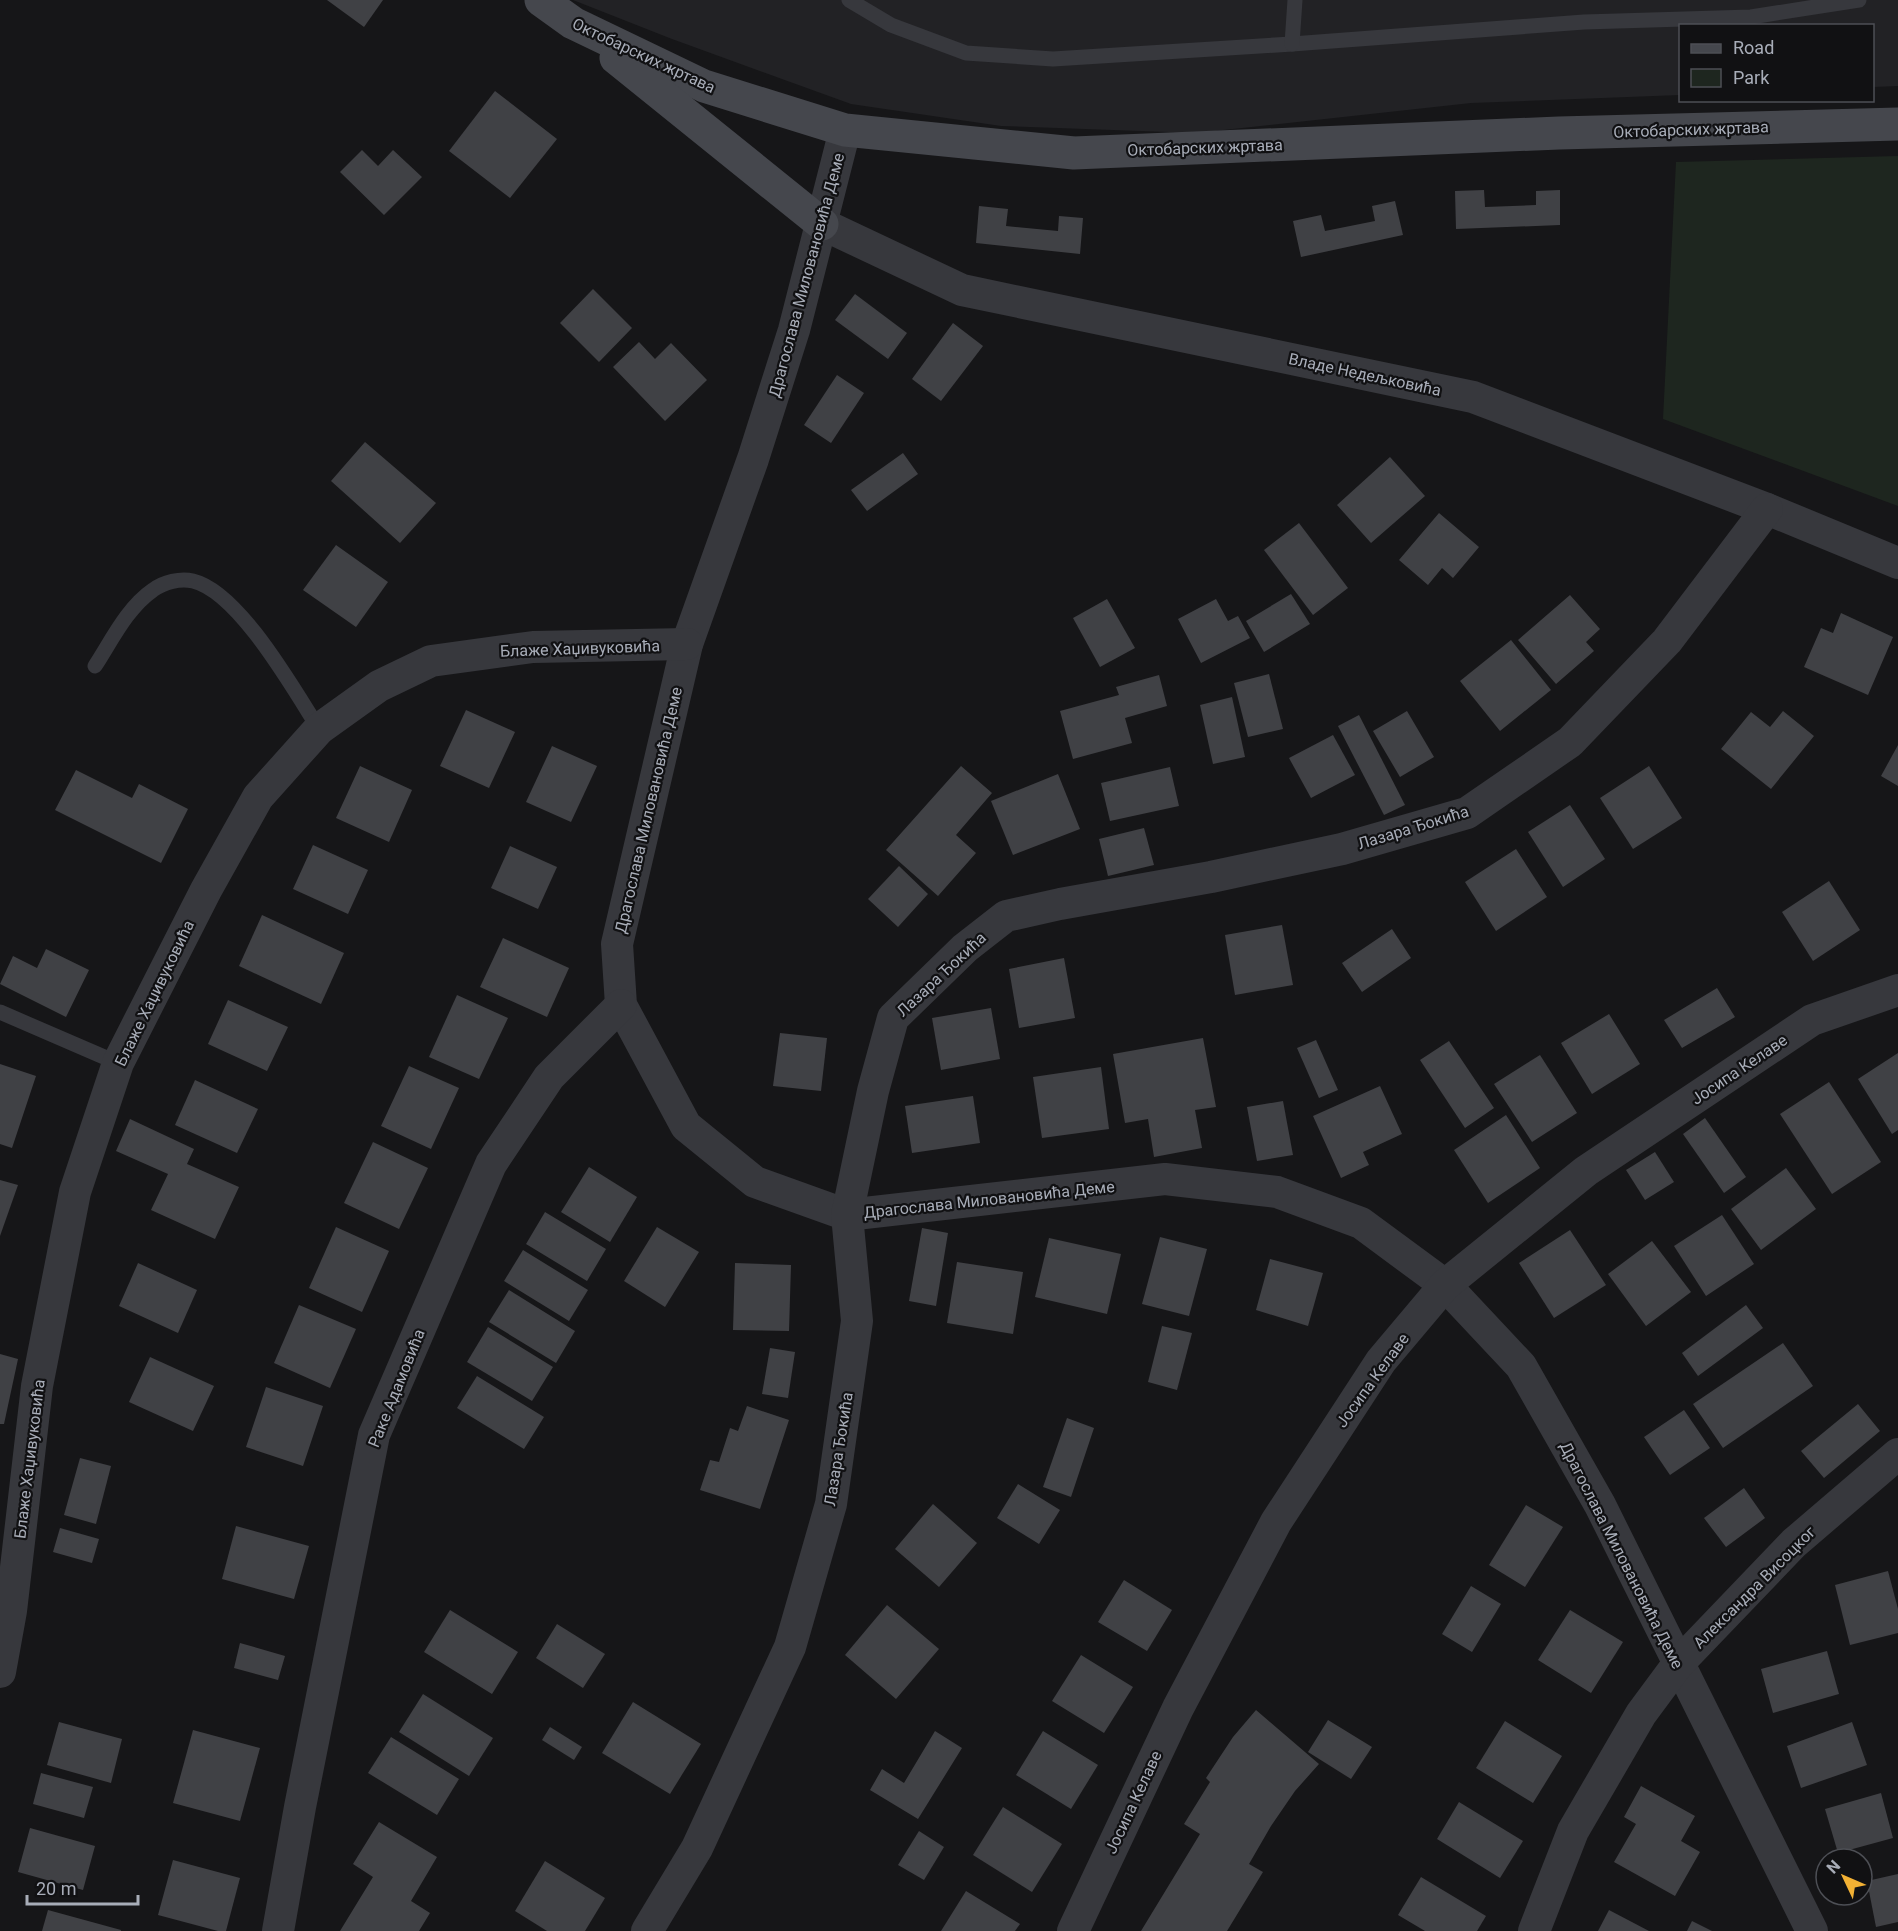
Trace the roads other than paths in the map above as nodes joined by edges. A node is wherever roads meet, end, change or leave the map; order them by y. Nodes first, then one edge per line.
1 (541, 0) edge
2 (849, 0) edge
3 (1295, 0) edge
4 (1859, 0) edge
5 (573, 23) junction
6 (1292, 44) junction
7 (1898, 124) edge
8 (845, 129) junction
9 (822, 224) junction
10 (1767, 509) junction
11 (1898, 563) edge
12 (687, 644) junction
13 (95, 666) dead end
14 (319, 729) junction
15 (1898, 990) edge
16 (621, 1005) junction
17 (0, 1012) edge
18 (118, 1062) junction
19 (847, 1215) junction
20 (1445, 1285) junction
21 (1898, 1454) edge
22 (1678, 1664) junction
23 (0, 1672) edge
24 (278, 1931) edge
25 (647, 1931) edge
26 (1073, 1931) edge
27 (1534, 1931) edge
28 (1812, 1931) edge

1 - 5 street, Октобарских жртава
2 - 6 lane
3 - 6 lane
4 - 6 lane
5 - 8 street, Октобарских жртава
5 - 9 street
7 - 8 street, Октобарских жртава
8 - 9 street, Драгослава Миловановића Деме
9 - 10 street, Владе Недељковића
9 - 12 street, Драгослава Миловановића Деме
10 - 11 street, Владе Недељковића
10 - 19 street, Лазара Ђокића
12 - 14 street, Блаже Хаџивуковића
12 - 16 street, Драгослава Миловановића Деме
13 - 14 lane
14 - 18 street, Блаже Хаџивуковића
15 - 20 street, Јосипа Келаве
16 - 19 street, Драгослава Миловановића Деме
16 - 24 street, Раке Адамовића
17 - 18 lane
18 - 23 street, Блаже Хаџивуковића
19 - 20 street, Драгослава Миловановића Деме
19 - 25 street, Лазара Ђокића
20 - 22 street, Драгослава Миловановића Деме
20 - 26 street, Јосипа Келаве
21 - 22 street, Александра Висоцког
22 - 27 street, Александра Висоцког
22 - 28 street, Драгослава Миловановића Деме

